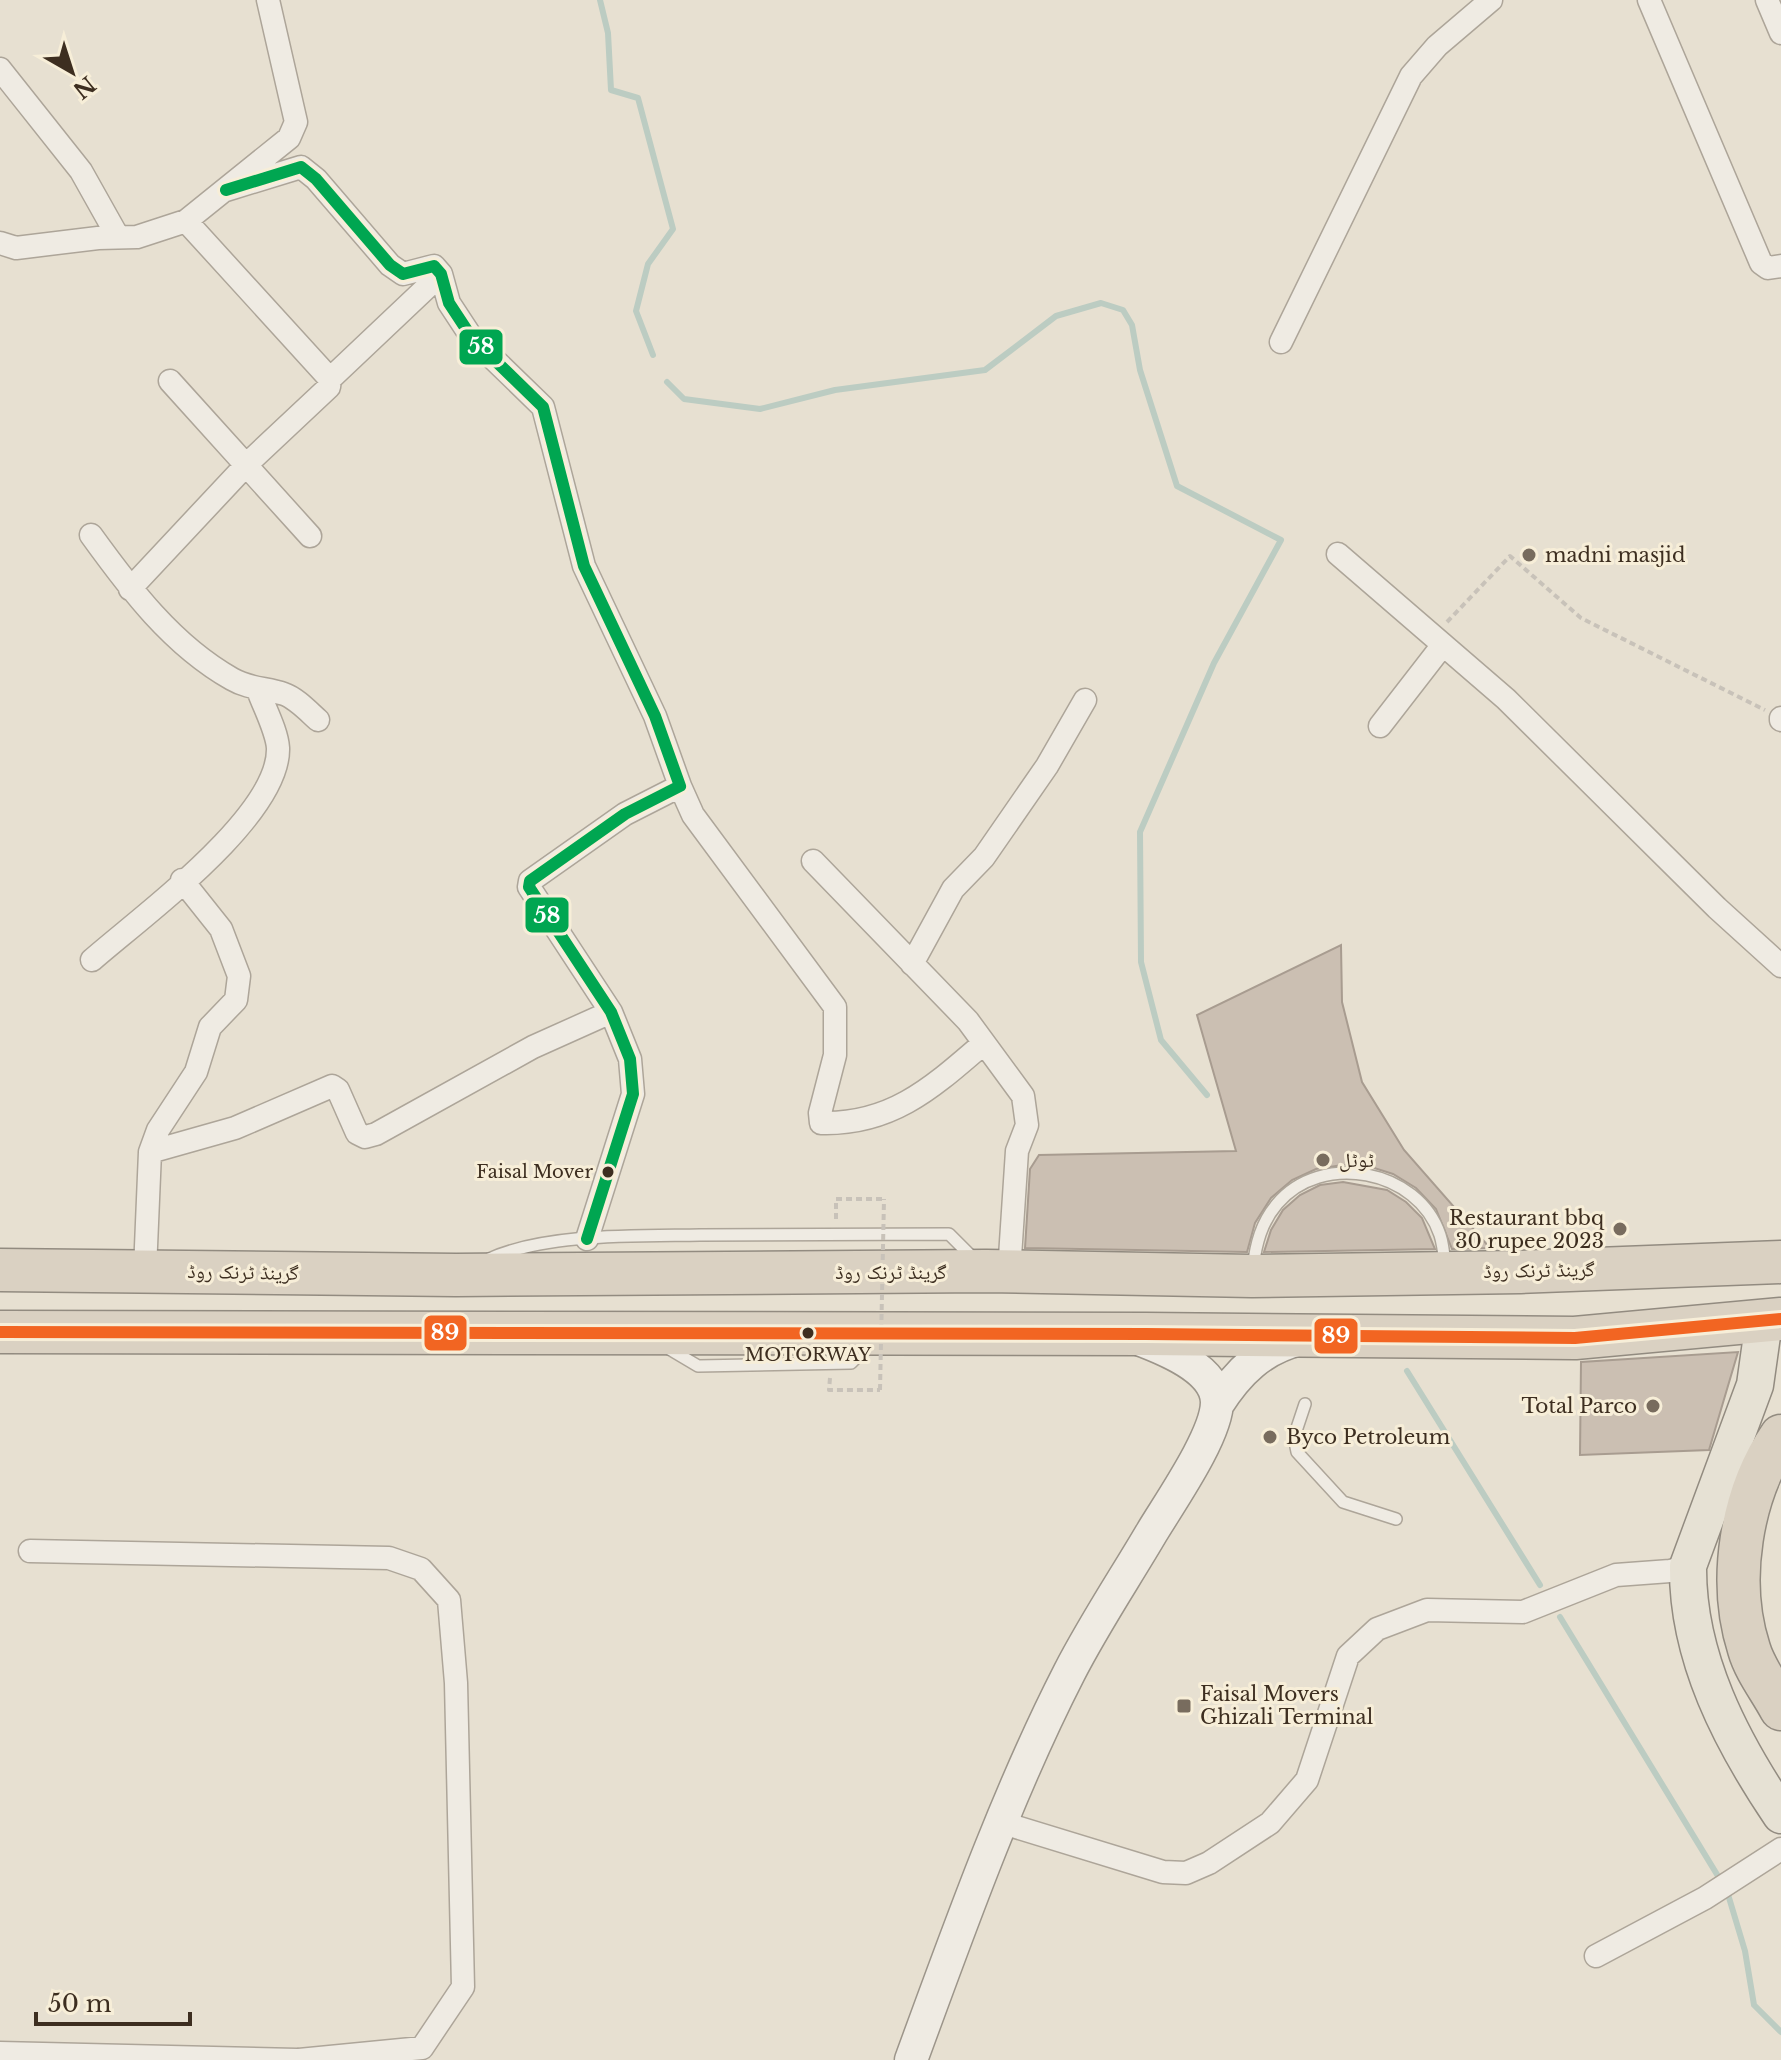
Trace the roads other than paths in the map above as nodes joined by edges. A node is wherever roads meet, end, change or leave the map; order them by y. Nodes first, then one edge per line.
1 (268, 0) edge
2 (1491, 0) edge
3 (1649, 0) edge
4 (1767, 0) edge
5 (1781, 33) edge
6 (0, 69) edge
7 (226, 190) junction
8 (186, 221) junction
9 (118, 237) junction
10 (0, 243) edge
11 (1781, 266) edge
12 (441, 274) junction
13 (1281, 342) dead end
14 (330, 379) junction
15 (170, 381) dead end
16 (247, 464) junction
17 (91, 535) dead end
18 (310, 536) dead end
19 (1338, 554) dead end
20 (130, 589) junction
21 (1438, 643) junction
22 (258, 690) junction
23 (1085, 700) dead end
24 (318, 720) dead end
25 (1380, 726) dead end
26 (680, 786) junction
27 (813, 861) dead end
28 (182, 880) junction
29 (92, 960) dead end
30 (912, 964) junction
31 (1781, 966) edge
32 (611, 1012) junction
33 (984, 1043) junction
34 (150, 1152) junction
35 (587, 1239) junction
36 (1778, 1261) edge
37 (0, 1270) edge
38 (145, 1270) junction
39 (997, 1272) junction
40 (1446, 1272) junction
41 (294, 1273) junction
42 (456, 1275) junction
43 (1252, 1276) junction
44 (0, 1286) edge
45 (1773, 1320) edge
46 (0, 1332) edge
47 (81, 1332) junction
48 (448, 1333) junction
49 (1125, 1334) junction
50 (1312, 1336) junction
51 (1305, 1404) dead end
52 (1217, 1405) junction
53 (1781, 1436) edge
54 (1396, 1519) dead end
55 (30, 1551) dead end
56 (1688, 1566) junction
57 (1781, 1709) edge
58 (1781, 1815) edge
59 (1003, 1823) junction
60 (1781, 1849) edge
61 (1596, 1956) dead end
62 (0, 2053) edge
63 (72, 2058) edge
64 (298, 2060) edge
65 (911, 2060) edge

1 - 7 street
2 - 13 street
3 - 11 street
4 - 5 street
6 - 9 street
7 - 8 street
7 - 12 street
8 - 9 street
8 - 14 street
9 - 10 street
12 - 14 street
12 - 26 street
14 - 16 street
15 - 16 street
16 - 18 street
16 - 20 street
17 - 20 street
19 - 21 street
20 - 22 street
21 - 25 street
21 - 31 street
22 - 24 street
22 - 28 street
23 - 30 street
26 - 32 street
26 - 33 street
27 - 30 street
28 - 29 street
28 - 34 street
30 - 33 street
32 - 34 street
32 - 35 street
33 - 39 street
34 - 38 street
35 - 39 lane
35 - 42 lane
36 - 40 highway, گرینڈ ٹرنک روڈ
37 - 38 highway, گرینڈ ٹرنک روڈ
38 - 41 highway, گرینڈ ٹرنک روڈ
39 - 42 highway, گرینڈ ٹرنک روڈ
39 - 43 highway, گرینڈ ٹرنک روڈ
40 - 43 highway, گرینڈ ٹرنک روڈ
40 - 43 lane
41 - 42 highway, گرینڈ ٹرنک روڈ
41 - 48 highway
44 - 47 highway
45 - 50 highway
45 - 56 main road
46 - 47 highway
47 - 48 highway
48 - 49 highway
49 - 50 highway
49 - 52 street
50 - 52 street
51 - 54 lane
52 - 59 street
53 - 57 highway
55 - 64 street
56 - 58 main road
56 - 59 street
59 - 65 street
60 - 61 street
62 - 63 street
63 - 64 street

